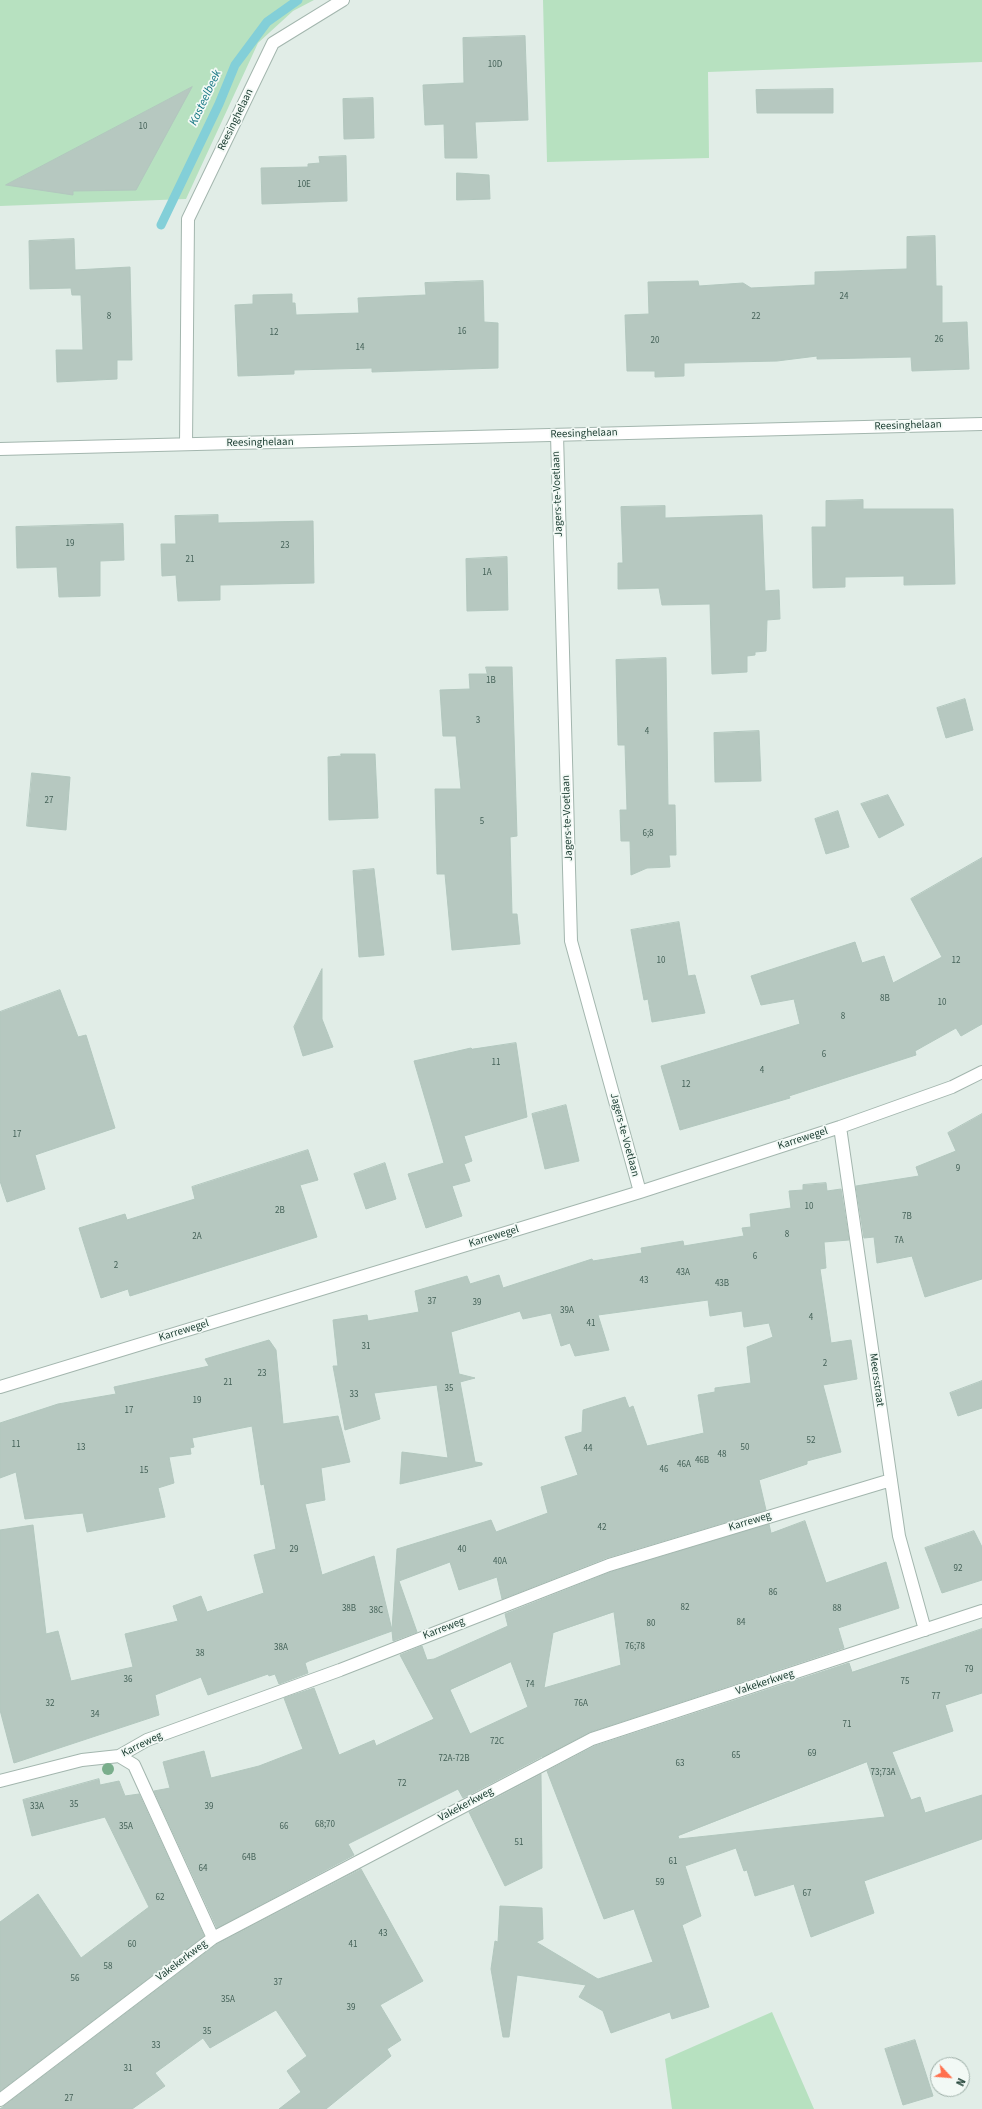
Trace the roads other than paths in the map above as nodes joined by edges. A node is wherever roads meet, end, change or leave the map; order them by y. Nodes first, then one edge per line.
1 (343, 0) edge
2 (982, 424) edge
3 (557, 435) junction
4 (186, 444) junction
5 (0, 449) edge
6 (982, 1072) edge
7 (840, 1127) junction
8 (640, 1192) junction
9 (0, 1387) edge
10 (891, 1480) junction
11 (982, 1611) edge
12 (925, 1630) junction
13 (118, 1756) junction
14 (0, 1781) edge
15 (213, 1938) junction
16 (0, 2100) edge

1 - 4 street, Reesinghelaan
2 - 3 street, Reesinghelaan
3 - 4 street, Reesinghelaan
3 - 8 street, Jagers-te-Voetlaan
4 - 5 street, Reesinghelaan
6 - 7 street, Karrewegel
7 - 8 street, Karrewegel
7 - 10 street, Meersstraat
8 - 9 street, Karrewegel
10 - 12 street, Meersstraat
10 - 13 street, Karreweg
11 - 12 street, Vakekerkweg
12 - 15 street, Vakekerkweg
13 - 14 street, Karreweg
13 - 15 street
15 - 16 street, Vakekerkweg

